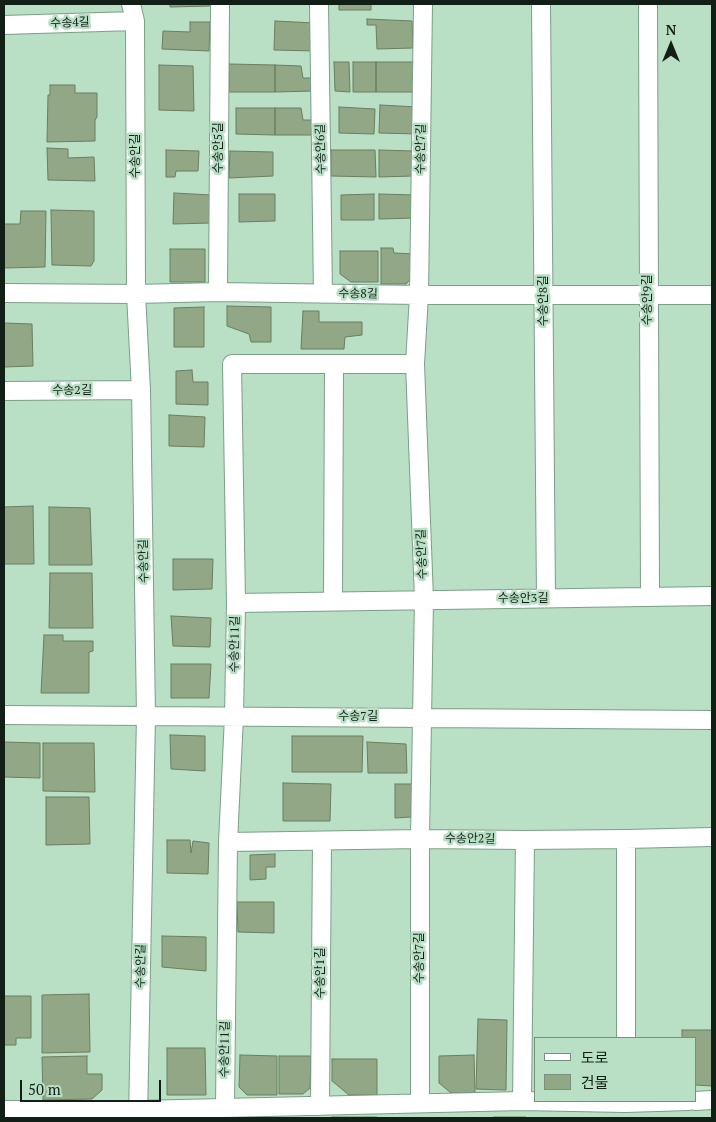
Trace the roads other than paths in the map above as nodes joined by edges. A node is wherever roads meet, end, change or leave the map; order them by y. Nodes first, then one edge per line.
1 (131, 4) edge
2 (220, 4) edge
3 (319, 4) edge
4 (423, 4) edge
5 (541, 4) edge
6 (648, 4) edge
7 (136, 21) junction
8 (4, 25) edge
9 (218, 292) junction
10 (4, 293) edge
11 (136, 294) junction
12 (323, 294) junction
13 (544, 294) junction
14 (419, 295) junction
15 (648, 295) junction
16 (712, 295) edge
17 (334, 364) junction
18 (415, 364) junction
19 (141, 390) junction
20 (4, 392) edge
21 (712, 596) edge
22 (650, 597) junction
23 (546, 598) junction
24 (424, 599) junction
25 (333, 601) junction
26 (236, 602) junction
27 (4, 715) edge
28 (146, 716) junction
29 (234, 716) junction
30 (422, 717) junction
31 (712, 720) edge
32 (712, 837) edge
33 (420, 839) junction
34 (626, 839) junction
35 (525, 840) junction
36 (322, 841) junction
37 (228, 842) junction
38 (626, 1037) edge
39 (696, 1100) edge
40 (712, 1100) edge
41 (522, 1101) junction
42 (534, 1101) edge
43 (420, 1104) junction
44 (320, 1106) junction
45 (225, 1107) junction
46 (4, 1110) edge
47 (138, 1114) edge

1 - 7 street, 수송안길
2 - 9 street, 수송안5길
3 - 12 street, 수송안6길
4 - 14 street, 수송안7길
5 - 13 street, 수송안8길
6 - 15 street, 수송안9길
7 - 8 street, 수송4길
7 - 11 street, 수송안길
9 - 11 street, 수송8길
9 - 12 street, 수송8길
10 - 11 street, 수송8길
11 - 19 street, 수송안길
12 - 14 street, 수송8길
13 - 14 street, 수송8길
13 - 15 street, 수송8길
13 - 23 street, 수송안8길
14 - 18 street, 수송안7길
15 - 16 street, 수송8길
15 - 22 street, 수송안9길
17 - 18 street, 수송안11길
17 - 25 street
17 - 26 street, 수송안11길
18 - 24 street, 수송안7길
19 - 20 street, 수송2길
19 - 28 street, 수송안길
21 - 22 street, 수송안3길
22 - 23 street, 수송안3길
23 - 24 street, 수송안3길
24 - 25 street, 수송안3길
24 - 30 street, 수송안7길
25 - 26 street, 수송안3길
26 - 29 street, 수송안11길
27 - 28 street, 수송7길
28 - 29 street, 수송7길
28 - 47 street, 수송안길
29 - 30 street, 수송7길
29 - 37 street, 수송안11길
30 - 31 street, 수송7길
30 - 33 street, 수송안7길
32 - 34 street, 수송안2길
33 - 35 street, 수송안2길
33 - 36 street, 수송안2길
33 - 43 street, 수송안7길
34 - 35 street, 수송안2길
34 - 38 street
35 - 41 street
36 - 37 street, 수송안2길
36 - 44 street, 수송안1길
37 - 45 street, 수송안11길
39 - 40 street
41 - 42 street
41 - 43 street
43 - 44 street
44 - 45 street
45 - 47 street
46 - 47 street

